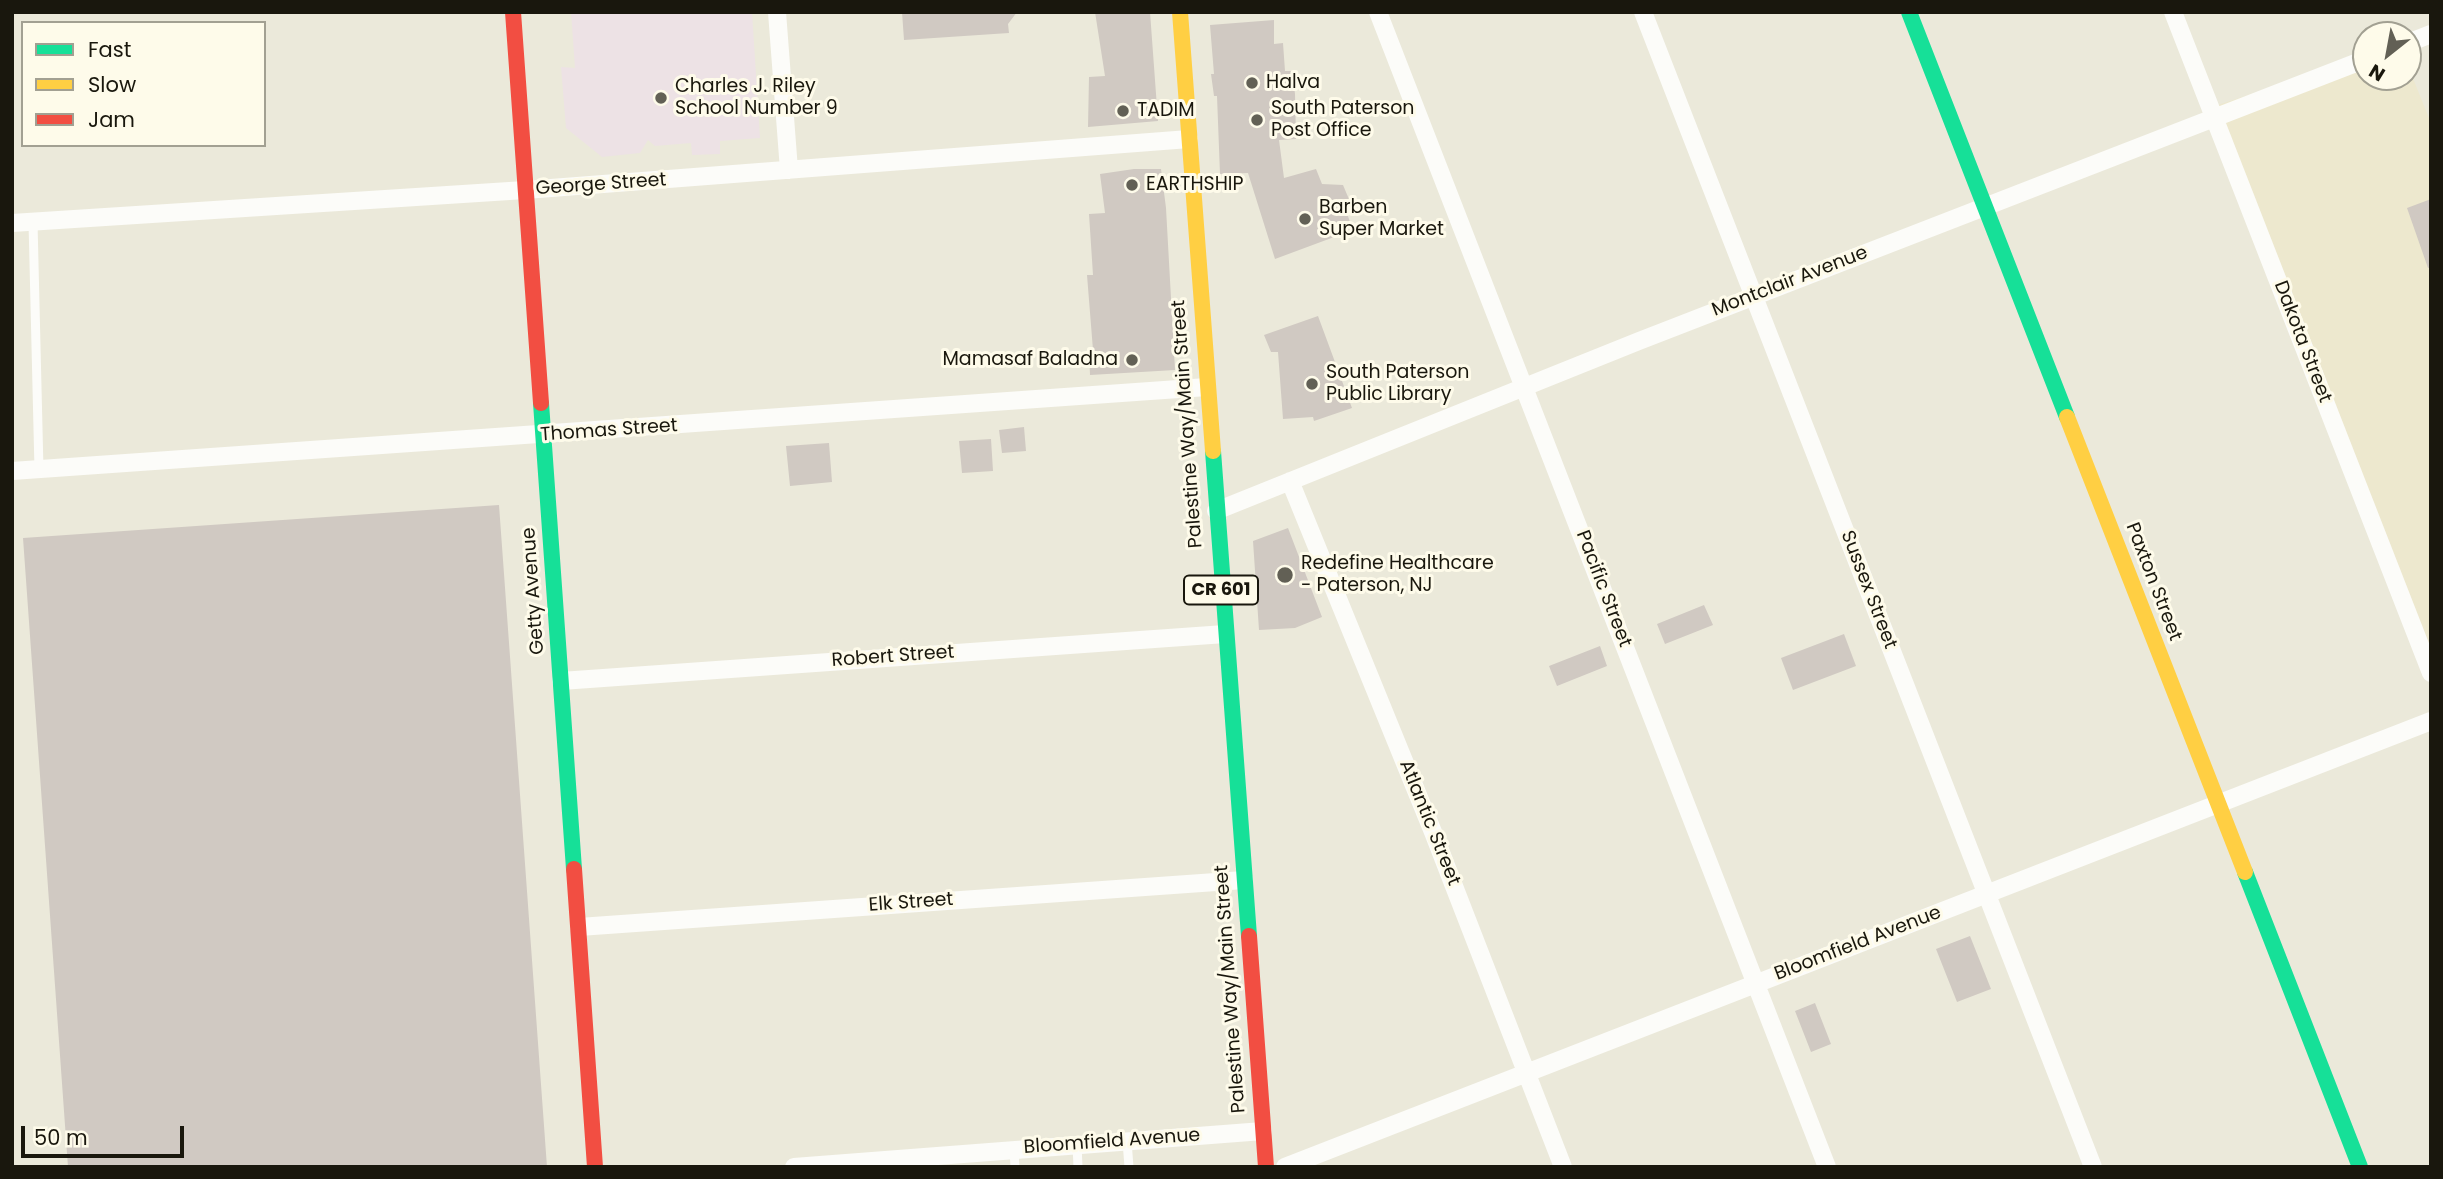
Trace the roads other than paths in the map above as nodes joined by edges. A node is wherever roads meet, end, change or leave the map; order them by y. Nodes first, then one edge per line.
1 (513, 12) edge
2 (777, 12) edge
3 (1180, 12) edge
4 (1378, 12) edge
5 (1643, 12) edge
6 (1909, 12) edge
7 (2173, 12) edge
8 (2352, 65) edge
9 (2215, 119) junction
10 (1189, 139) junction
11 (789, 170) junction
12 (525, 190) junction
13 (1986, 207) junction
14 (33, 222) junction
15 (12, 223) edge
16 (1755, 296) junction
17 (1206, 387) junction
18 (1524, 387) junction
19 (543, 435) junction
20 (39, 470) junction
21 (12, 471) edge
22 (1290, 481) junction
23 (1216, 511) junction
24 (1225, 634) junction
25 (2431, 673) edge
26 (561, 681) junction
27 (2431, 721) edge
28 (2217, 804) junction
29 (1244, 880) junction
30 (1987, 894) junction
31 (579, 927) junction
32 (1756, 984) junction
33 (1527, 1073) junction
34 (1263, 1131) junction
35 (1127, 1141) junction
36 (1077, 1145) junction
37 (1014, 1158) edge
38 (595, 1167) edge
39 (794, 1167) edge
40 (1078, 1167) edge
41 (1129, 1167) edge
42 (1266, 1167) edge
43 (1285, 1167) edge
44 (1563, 1167) edge
45 (1828, 1167) edge
46 (2093, 1167) edge
47 (2360, 1167) edge

1 - 12 street, Getty Avenue
2 - 11 street
3 - 10 street, Palestine Way/Main Street / CR 601
4 - 18 street, Pacific Street
5 - 16 street, Sussex Street
6 - 13 street, Paxton Street
7 - 9 street, Dakota Street
8 - 9 street, Montclair Avenue
9 - 13 street, Montclair Avenue
9 - 25 street, Dakota Street
10 - 11 street, George Street
10 - 17 street, Palestine Way/Main Street / CR 601
11 - 12 street, George Street
12 - 14 street, George Street
12 - 19 street, Getty Avenue
13 - 16 street, Montclair Avenue
13 - 28 street, Paxton Street
14 - 15 street, George Street
14 - 20 lane
16 - 18 street, Montclair Avenue
16 - 30 street, Sussex Street
17 - 19 street, Thomas Street
17 - 23 street, Palestine Way/Main Street / CR 601
18 - 22 street, Montclair Avenue
18 - 32 street, Pacific Street
19 - 20 street, Thomas Street
19 - 26 street, Getty Avenue
20 - 21 street, Thomas Street
22 - 23 street, Montclair Avenue
22 - 33 street, Atlantic Street
23 - 24 street, Palestine Way/Main Street / CR 601
24 - 26 street, Robert Street
24 - 29 street, Palestine Way/Main Street / CR 601
26 - 31 street, Getty Avenue
27 - 28 street, Bloomfield Avenue
28 - 30 street, Bloomfield Avenue
28 - 47 street, Paxton Street
29 - 31 street, Elk Street
29 - 34 street, Palestine Way/Main Street / CR 601
30 - 32 street, Bloomfield Avenue
30 - 46 street, Sussex Street
31 - 38 street, Getty Avenue
32 - 33 street, Bloomfield Avenue
32 - 45 street, Pacific Street
33 - 43 street, Bloomfield Avenue
33 - 44 street, Atlantic Street
34 - 35 street, Bloomfield Avenue
34 - 42 street, Palestine Way/Main Street / CR 601
35 - 36 street, Bloomfield Avenue
35 - 41 lane
36 - 37 street, Bloomfield Avenue
36 - 40 lane
37 - 39 street, Bloomfield Avenue

